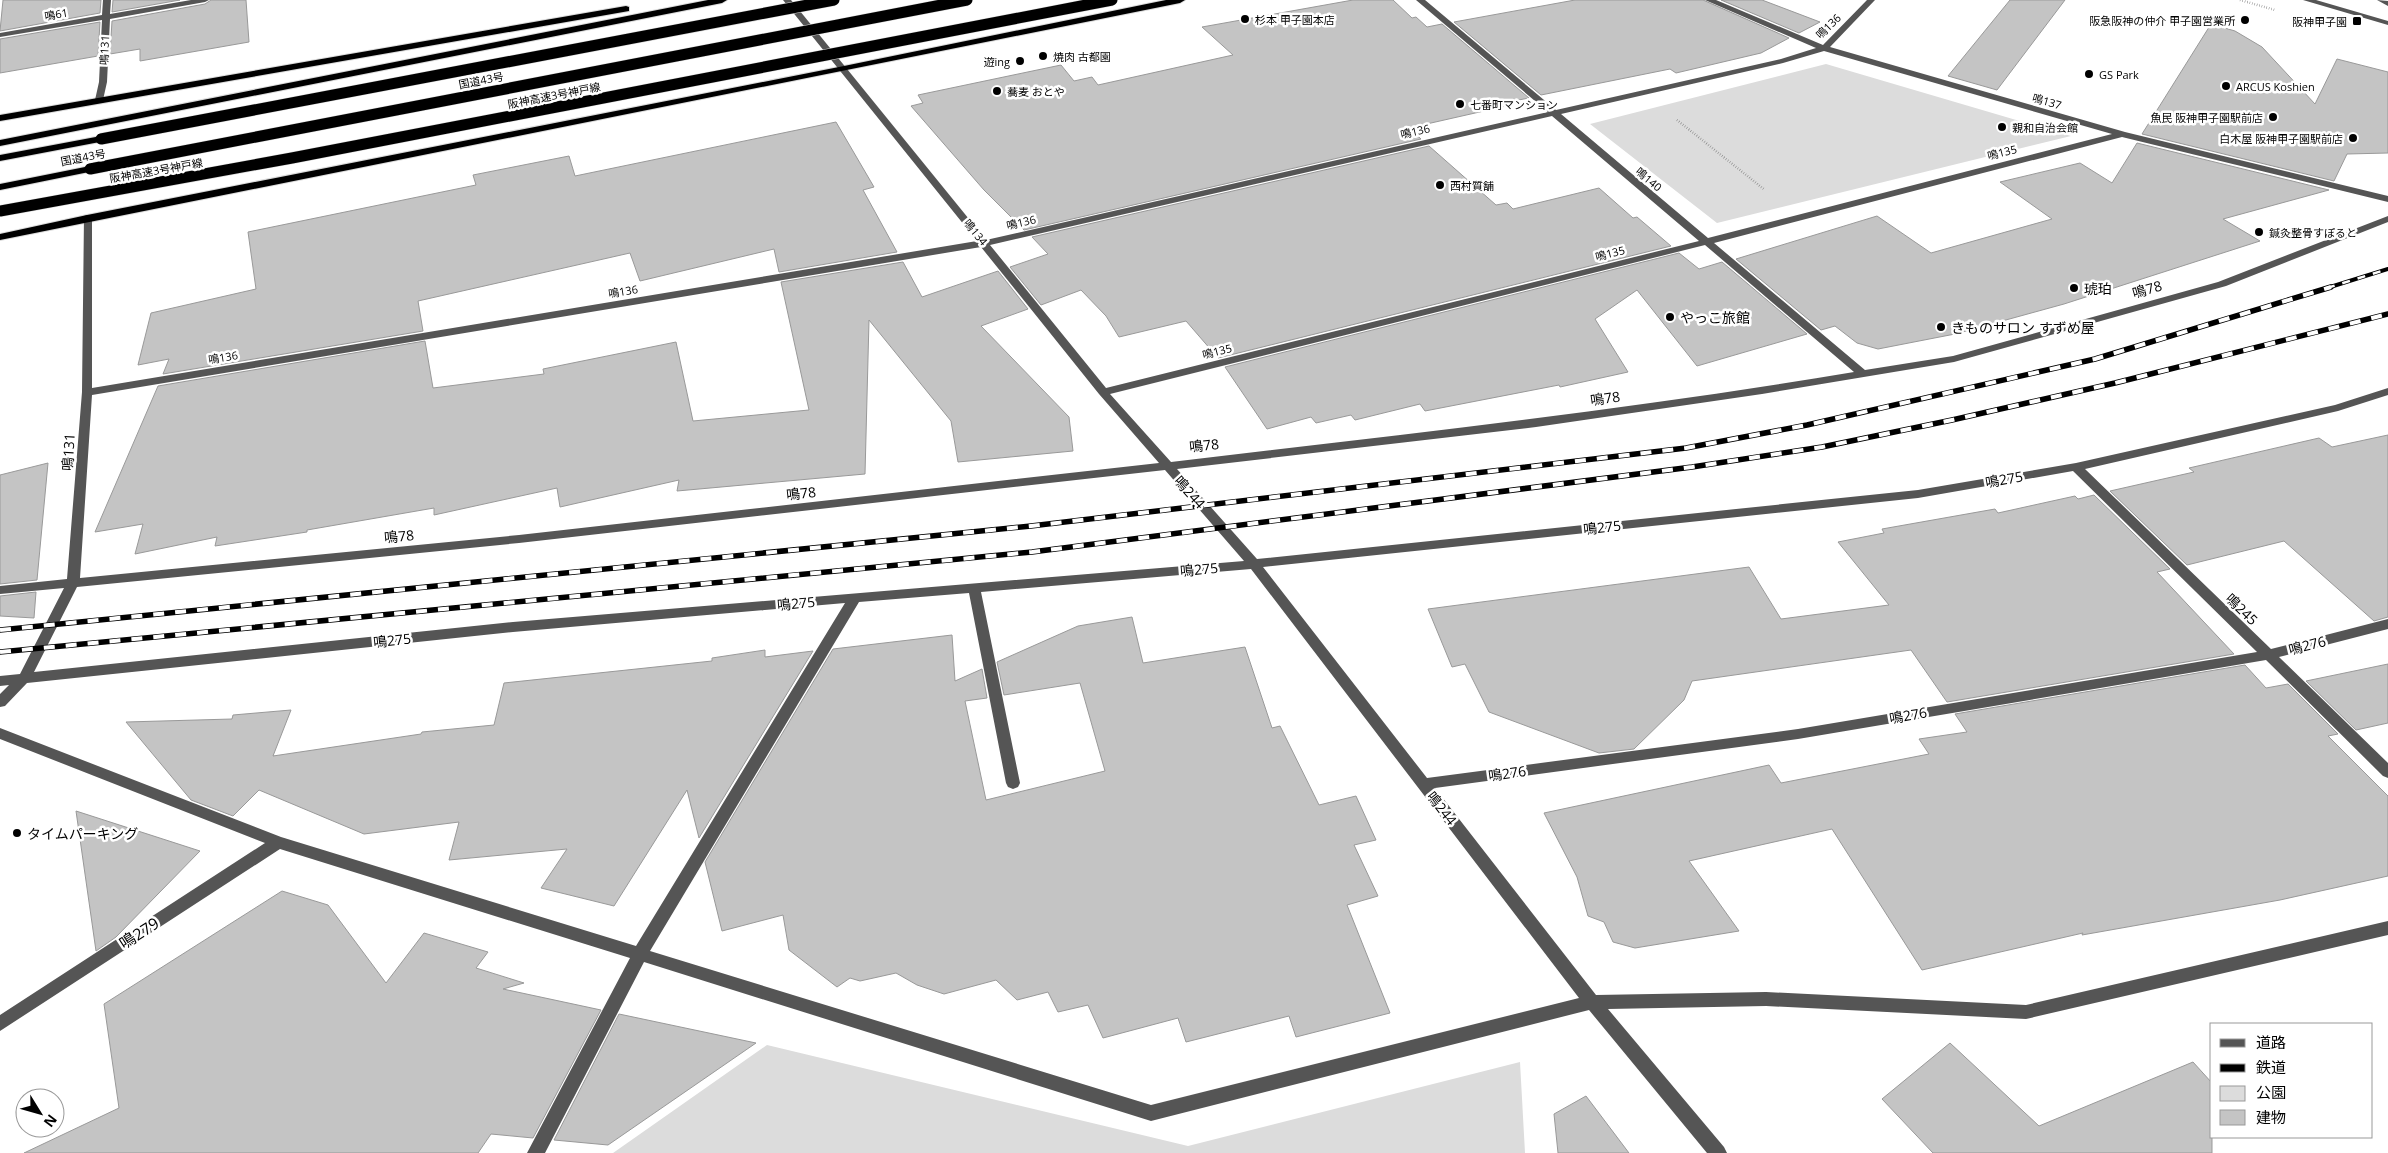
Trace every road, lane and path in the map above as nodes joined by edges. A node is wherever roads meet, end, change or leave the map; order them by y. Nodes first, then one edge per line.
1 (107, 0) edge
2 (205, 0) edge
3 (676, 0) edge
4 (722, 0) edge
5 (787, 0) edge
6 (834, 0) edge
7 (967, 0) edge
8 (1112, 0) edge
9 (1180, 0) edge
10 (1420, 0) edge
11 (1709, 0) edge
12 (1871, 0) edge
13 (2307, 0) edge
14 (2381, 0) edge
15 (2388, 4) edge
16 (106, 17) junction
17 (2388, 23) edge
18 (0, 35) edge
19 (1824, 48) junction
20 (844, 69) junction
21 (1642, 92) junction
22 (99, 100) junction
23 (1552, 112) junction
24 (0, 118) edge
25 (2122, 134) junction
26 (0, 143) edge
27 (0, 158) edge
28 (0, 187) edge
29 (2388, 198) edge
30 (0, 211) edge
31 (87, 218) junction
32 (1799, 218) junction
33 (2388, 219) edge
34 (0, 237) edge
35 (1706, 242) junction
36 (985, 243) junction
37 (1863, 374) junction
38 (2388, 391) edge
39 (88, 392) junction
40 (1103, 392) junction
41 (1165, 465) junction
42 (2076, 467) junction
43 (1254, 564) junction
44 (73, 582) junction
45 (974, 588) junction
46 (0, 590) edge
47 (855, 598) junction
48 (2388, 624) edge
49 (2268, 655) junction
50 (25, 677) junction
51 (0, 681) edge
52 (0, 702) edge
53 (0, 733) edge
54 (2388, 772) edge
55 (1013, 783) dead end
56 (1424, 784) junction
57 (278, 842) junction
58 (2388, 928) edge
59 (640, 954) junction
60 (1592, 1002) junction
61 (0, 1024) edge
62 (536, 1153) edge
63 (1718, 1153) edge

1 - 16 street, 鳴131
2 - 16 street, 鳴61
3 - 22 highway
4 - 26 highway
5 - 20 street, 鳴134
6 - 27 highway, 国道43号, bridge
7 - 28 highway, 国道43号, bridge
8 - 30 highway, 阪神高速3号神戸線, bridge
9 - 20 highway
10 - 23 street, 鳴140
11 - 19 street, 鳴137
12 - 19 street, 鳴136
13 - 17 street
14 - 15 street
16 - 18 street, 鳴61
16 - 22 street, 鳴131
19 - 21 street, 鳴136
19 - 25 street, 鳴137
20 - 31 highway
20 - 36 street, 鳴134
21 - 23 street, 鳴136
21 - 32 path
22 - 24 highway
23 - 35 street, 鳴140
23 - 36 street, 鳴136
25 - 29 street, 鳴137
25 - 32 street, 鳴135
31 - 34 highway
31 - 39 street, 鳴131
32 - 35 street, 鳴135
33 - 37 street, 鳴78
35 - 37 street, 鳴140
35 - 40 street, 鳴135
36 - 39 street, 鳴136
36 - 40 street, 鳴134
37 - 41 street, 鳴78
38 - 42 street, 鳴275
39 - 44 street, 鳴131
40 - 41 street, 鳴134
41 - 43 street, 鳴244
41 - 44 street, 鳴78
42 - 43 street, 鳴275
42 - 49 street, 鳴245
43 - 45 street, 鳴275
43 - 56 street, 鳴244
44 - 46 street, 鳴78
44 - 50 street, 鳴131
45 - 47 street, 鳴275
45 - 55 street
47 - 50 street, 鳴275
47 - 59 street
48 - 49 street, 鳴276
49 - 54 street, 鳴245
49 - 56 street, 鳴276
50 - 51 street, 鳴275
50 - 52 street, 鳴131
53 - 57 street
56 - 60 street, 鳴244
57 - 59 street
57 - 61 street, 鳴279
58 - 60 street
59 - 60 street
59 - 62 street
60 - 63 street, 鳴244

